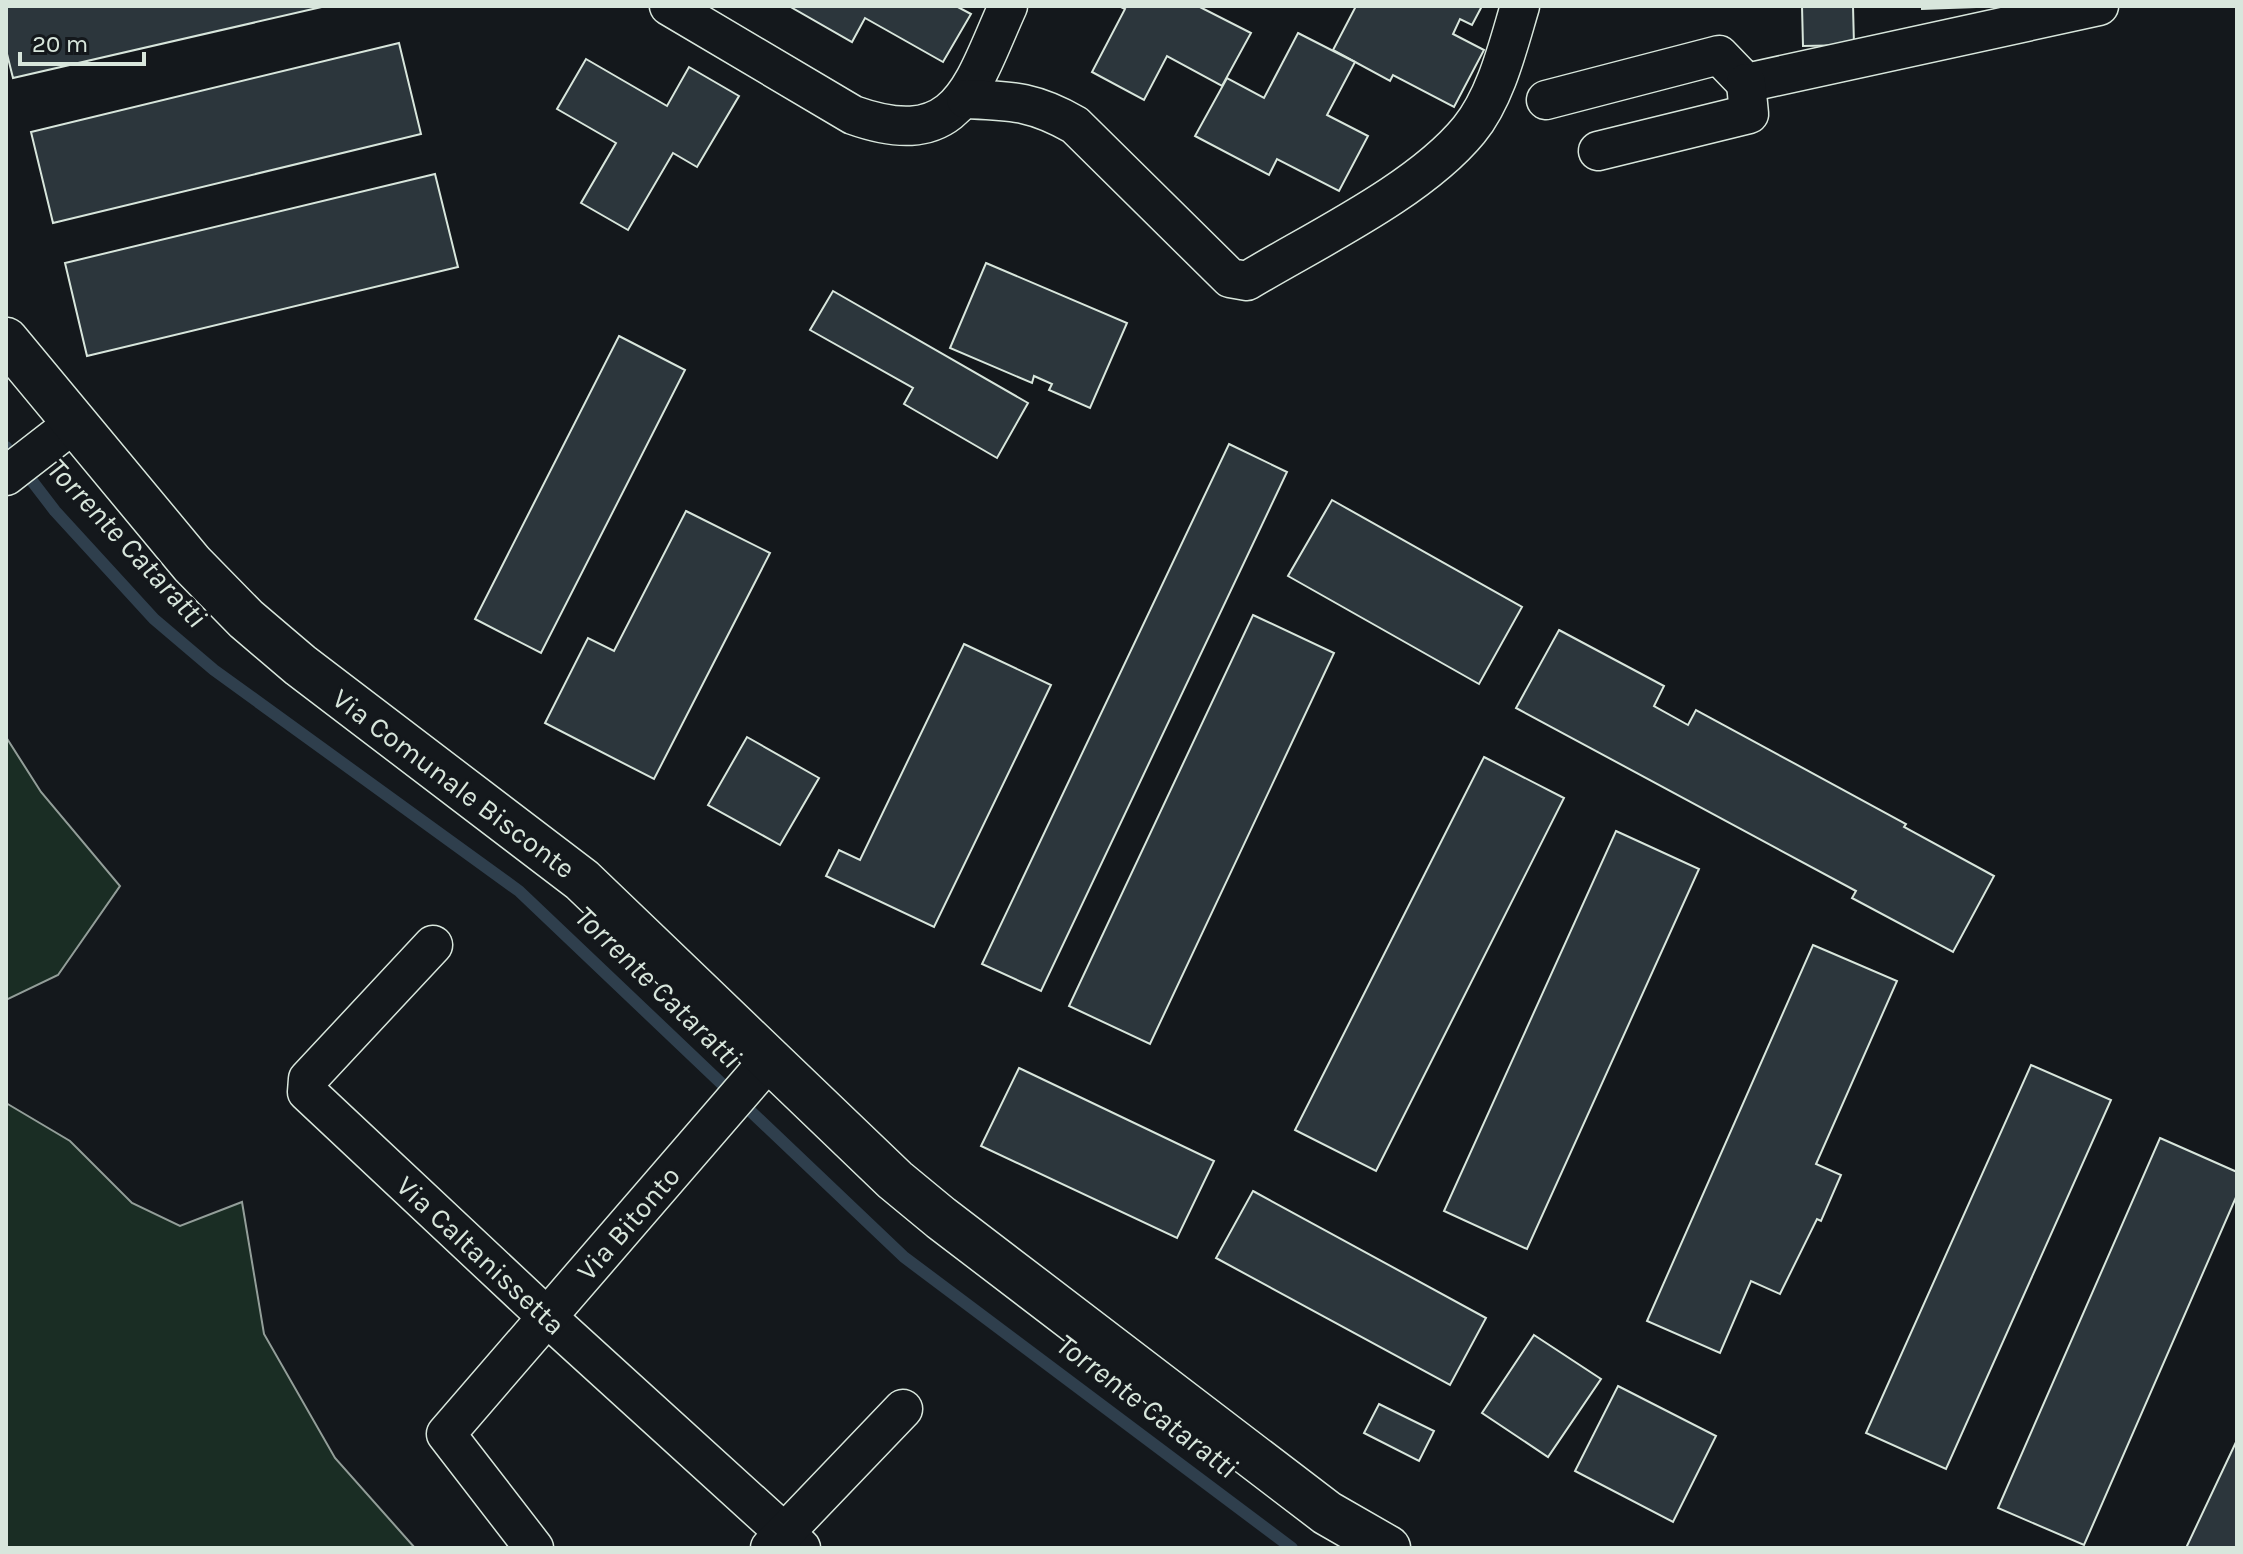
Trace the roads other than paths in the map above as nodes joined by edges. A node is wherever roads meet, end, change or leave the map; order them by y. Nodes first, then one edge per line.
1 (669, 6) edge
2 (1008, 6) edge
3 (1520, 6) edge
4 (2099, 6) edge
5 (1746, 83) junction
6 (966, 99) junction
7 (1546, 100) dead end
8 (1598, 151) dead end
9 (6, 340) edge
10 (59, 436) junction
11 (6, 476) edge
12 (433, 945) dead end
13 (760, 1070) junction
14 (547, 1317) junction
15 (903, 1409) dead end
16 (785, 1543) edge
17 (534, 1548) edge
18 (1388, 1548) edge

1 - 6 street
2 - 6 street
3 - 6 street
4 - 5 street
5 - 7 street
5 - 8 street
9 - 10 street, Via Comunale Bisconte
10 - 11 street
10 - 13 street, Via Comunale Bisconte
12 - 14 street, Via Caltanissetta
13 - 14 street, Via Bitonto
13 - 18 street, Via Comunale Bisconte
14 - 16 street, Via Caltanissetta
14 - 17 street, Via Bitonto
15 - 16 street

